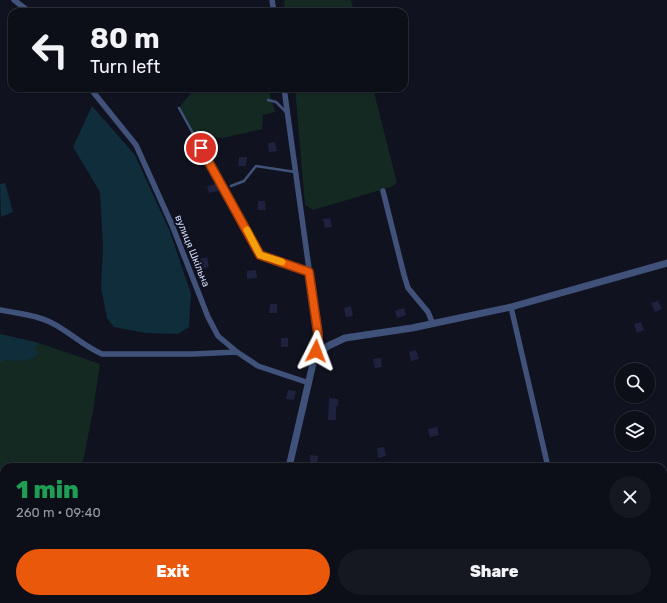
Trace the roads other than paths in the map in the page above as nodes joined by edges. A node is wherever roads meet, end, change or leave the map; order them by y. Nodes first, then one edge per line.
1 (14, 0) edge
2 (25, 8) edge
3 (93, 92) edge
4 (285, 92) edge
5 (268, 100) dead end
6 (179, 108) dead end
7 (288, 114) junction
8 (296, 172) junction
9 (231, 186) dead end
10 (383, 191) dead end
11 (667, 263) edge
12 (309, 272) junction
13 (511, 307) junction
14 (0, 310) edge
15 (433, 324) junction
16 (237, 352) junction
17 (314, 359) junction
18 (309, 383) junction
19 (290, 463) edge
20 (547, 463) edge

1 - 2 street
3 - 16 street, вулиця Шкільна
4 - 7 street
5 - 7 lane
6 - 12 lane
7 - 8 street
8 - 9 lane
8 - 12 street
10 - 15 street
11 - 13 street
12 - 17 street
13 - 15 street
13 - 20 street
14 - 16 street
15 - 17 street
16 - 18 street, вулиця Шкільна
17 - 18 street
18 - 19 street

